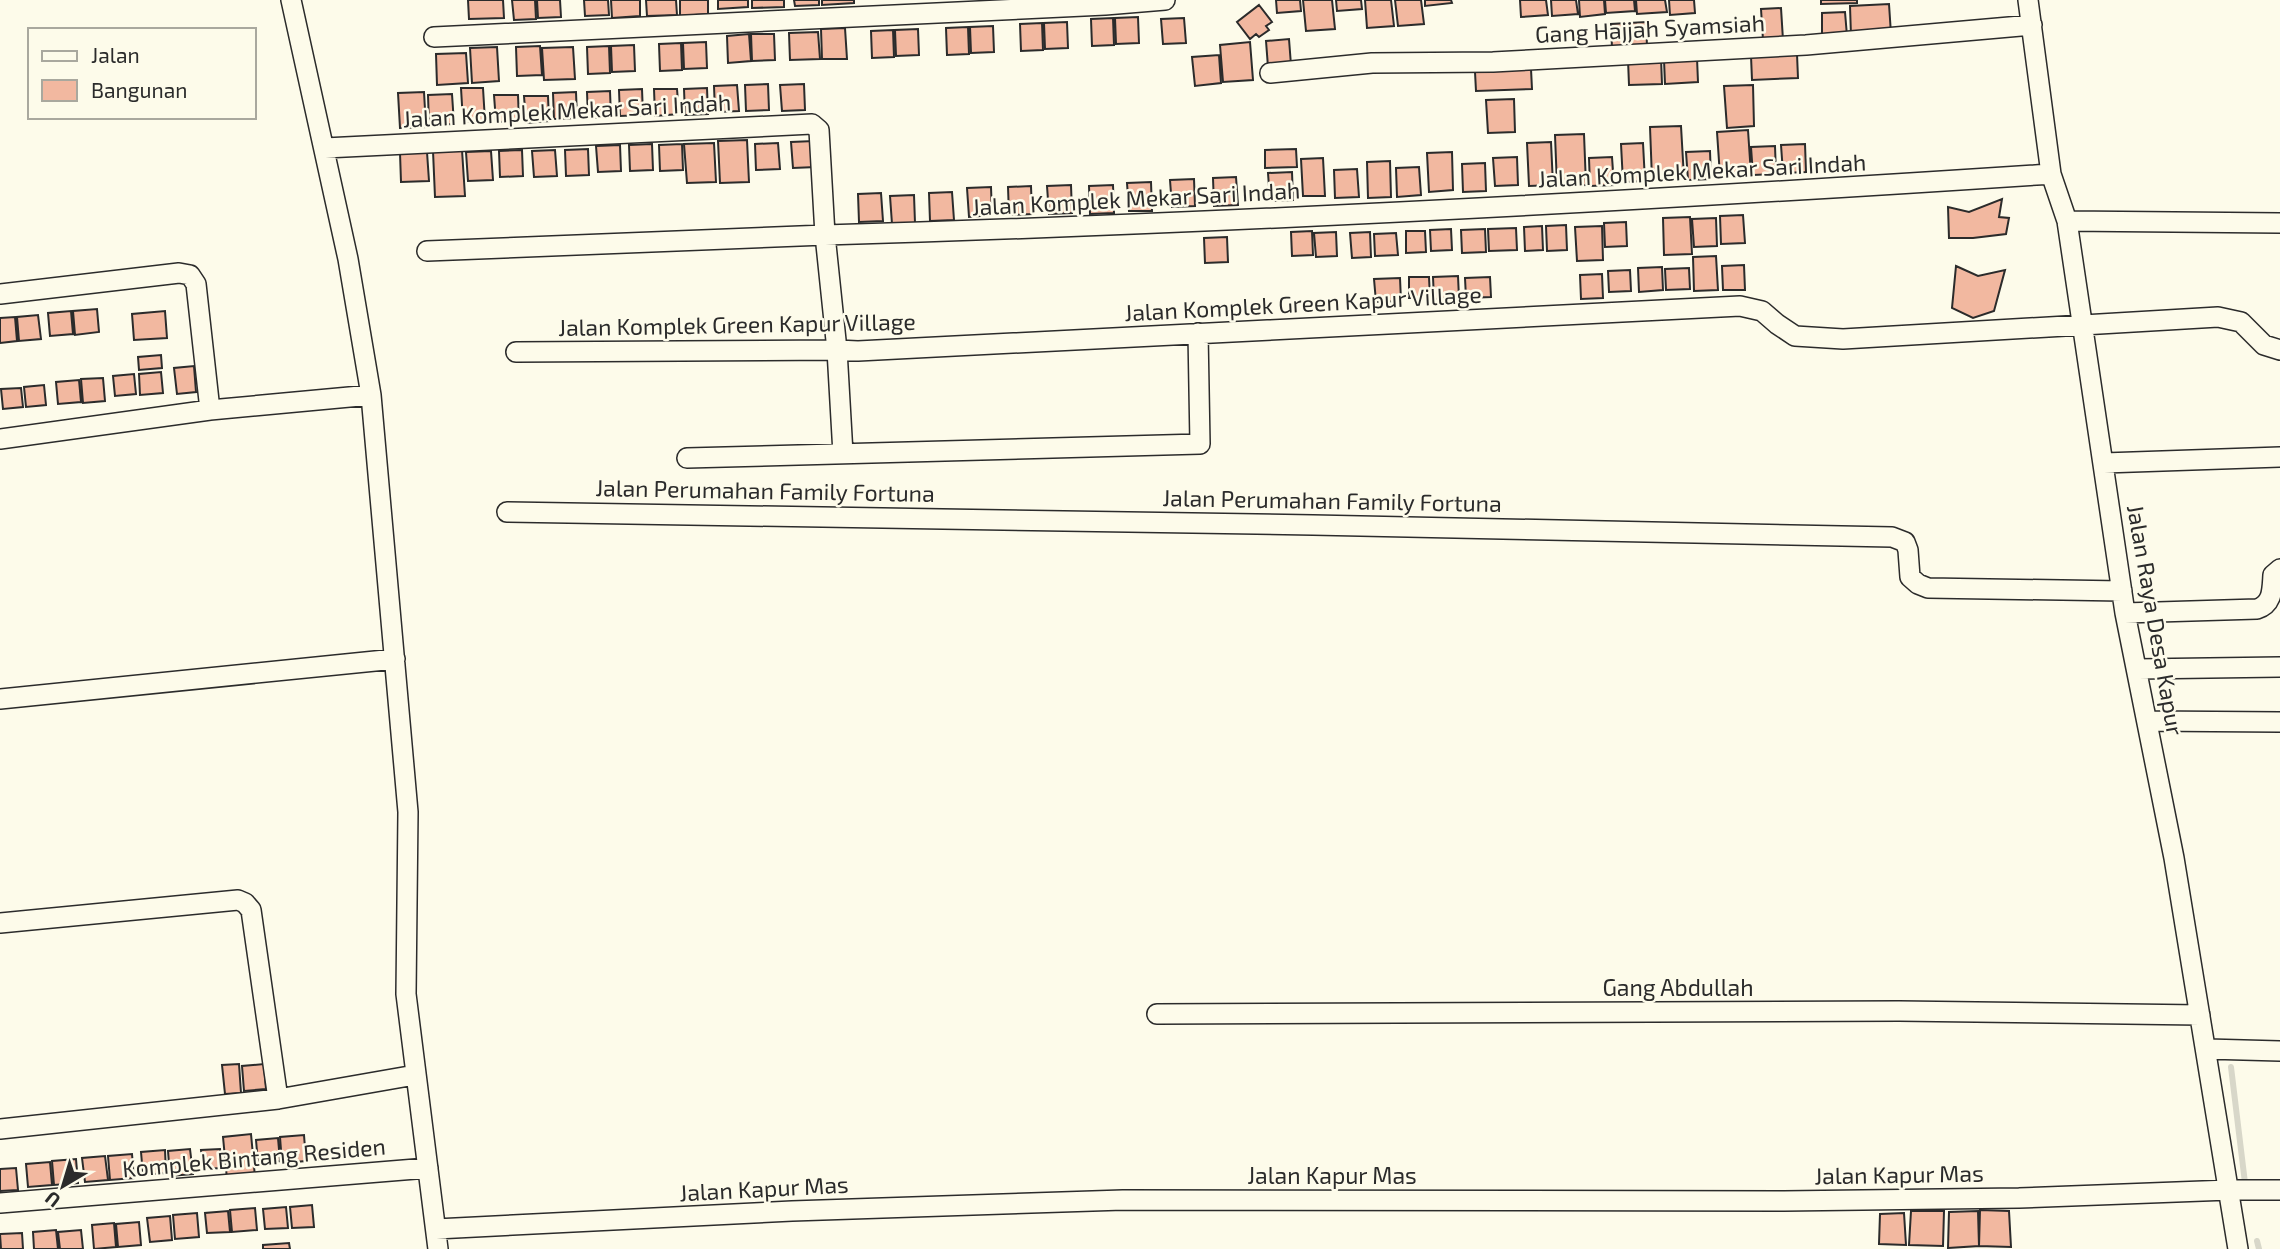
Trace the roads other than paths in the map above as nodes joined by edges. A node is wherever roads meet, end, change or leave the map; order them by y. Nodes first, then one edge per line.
1 (291, 0) edge
2 (1165, 0) edge
3 (2028, 0) edge
4 (2032, 25) junction
5 (434, 37) dead end
6 (1270, 73) dead end
7 (325, 148) junction
8 (2051, 174) junction
9 (2067, 221) junction
10 (2280, 223) edge
11 (825, 235) junction
12 (428, 251) dead end
13 (0, 294) edge
14 (2082, 325) junction
15 (1198, 332) junction
16 (837, 349) junction
17 (2280, 350) edge
18 (516, 352) dead end
19 (372, 395) junction
20 (210, 410) junction
21 (0, 439) edge
22 (843, 454) junction
23 (2280, 457) edge
24 (687, 458) dead end
25 (2104, 463) junction
26 (507, 512) dead end
27 (2280, 569) edge
28 (2122, 591) junction
29 (2125, 613) junction
30 (395, 659) junction
31 (2280, 667) edge
32 (2138, 669) junction
33 (0, 699) edge
34 (2147, 721) junction
35 (2280, 722) edge
36 (0, 923) edge
37 (1157, 1014) dead end
38 (2200, 1015) junction
39 (2207, 1049) junction
40 (2280, 1051) edge
41 (415, 1075) junction
42 (278, 1099) junction
43 (0, 1129) edge
44 (428, 1168) junction
45 (2229, 1190) junction
46 (2280, 1190) edge
47 (0, 1203) edge
48 (436, 1229) junction
49 (438, 1249) edge
50 (2238, 1249) edge

1 - 7 street
2 - 5 street
3 - 4 street, Jalan Raya Desa Kapur
4 - 6 street, Gang Hajjah Syamsiah
4 - 8 street, Jalan Raya Desa Kapur
7 - 11 street, Jalan Komplek Mekar Sari Indah
7 - 19 street
8 - 9 street, Jalan Raya Desa Kapur
8 - 11 street, Jalan Komplek Mekar Sari Indah
9 - 10 street
9 - 14 street, Jalan Raya Desa Kapur
11 - 12 street
11 - 16 street
13 - 20 street
14 - 15 street, Jalan Komplek Green Kapur Village
14 - 17 street, Jalan Komplek Green Kapur Village
14 - 25 street, Jalan Raya Desa Kapur
15 - 16 street, Jalan Komplek Green Kapur Village
15 - 22 street
16 - 18 street, Jalan Komplek Green Kapur Village
16 - 22 street
19 - 20 street
19 - 30 street
20 - 21 street
22 - 24 street
23 - 25 street
25 - 28 street, Jalan Raya Desa Kapur
26 - 28 street, Jalan Perumahan Family Fortuna
27 - 29 street
28 - 29 street, Jalan Raya Desa Kapur
29 - 32 street, Jalan Raya Desa Kapur
30 - 33 street
30 - 41 street
31 - 32 street
32 - 34 street, Jalan Raya Desa Kapur
34 - 35 street
34 - 38 street, Jalan Raya Desa Kapur
36 - 42 street
37 - 38 street, Gang Abdullah
38 - 39 street, Jalan Raya Desa Kapur
39 - 40 street
39 - 45 street, Jalan Raya Desa Kapur
41 - 42 street
41 - 44 street
42 - 43 street
44 - 47 street, Komplek Bintang Residen
44 - 48 street
45 - 46 street, Jalan Kapur Mas
45 - 48 street, Jalan Kapur Mas
45 - 50 street, Jalan Raya Desa Kapur
48 - 49 street

